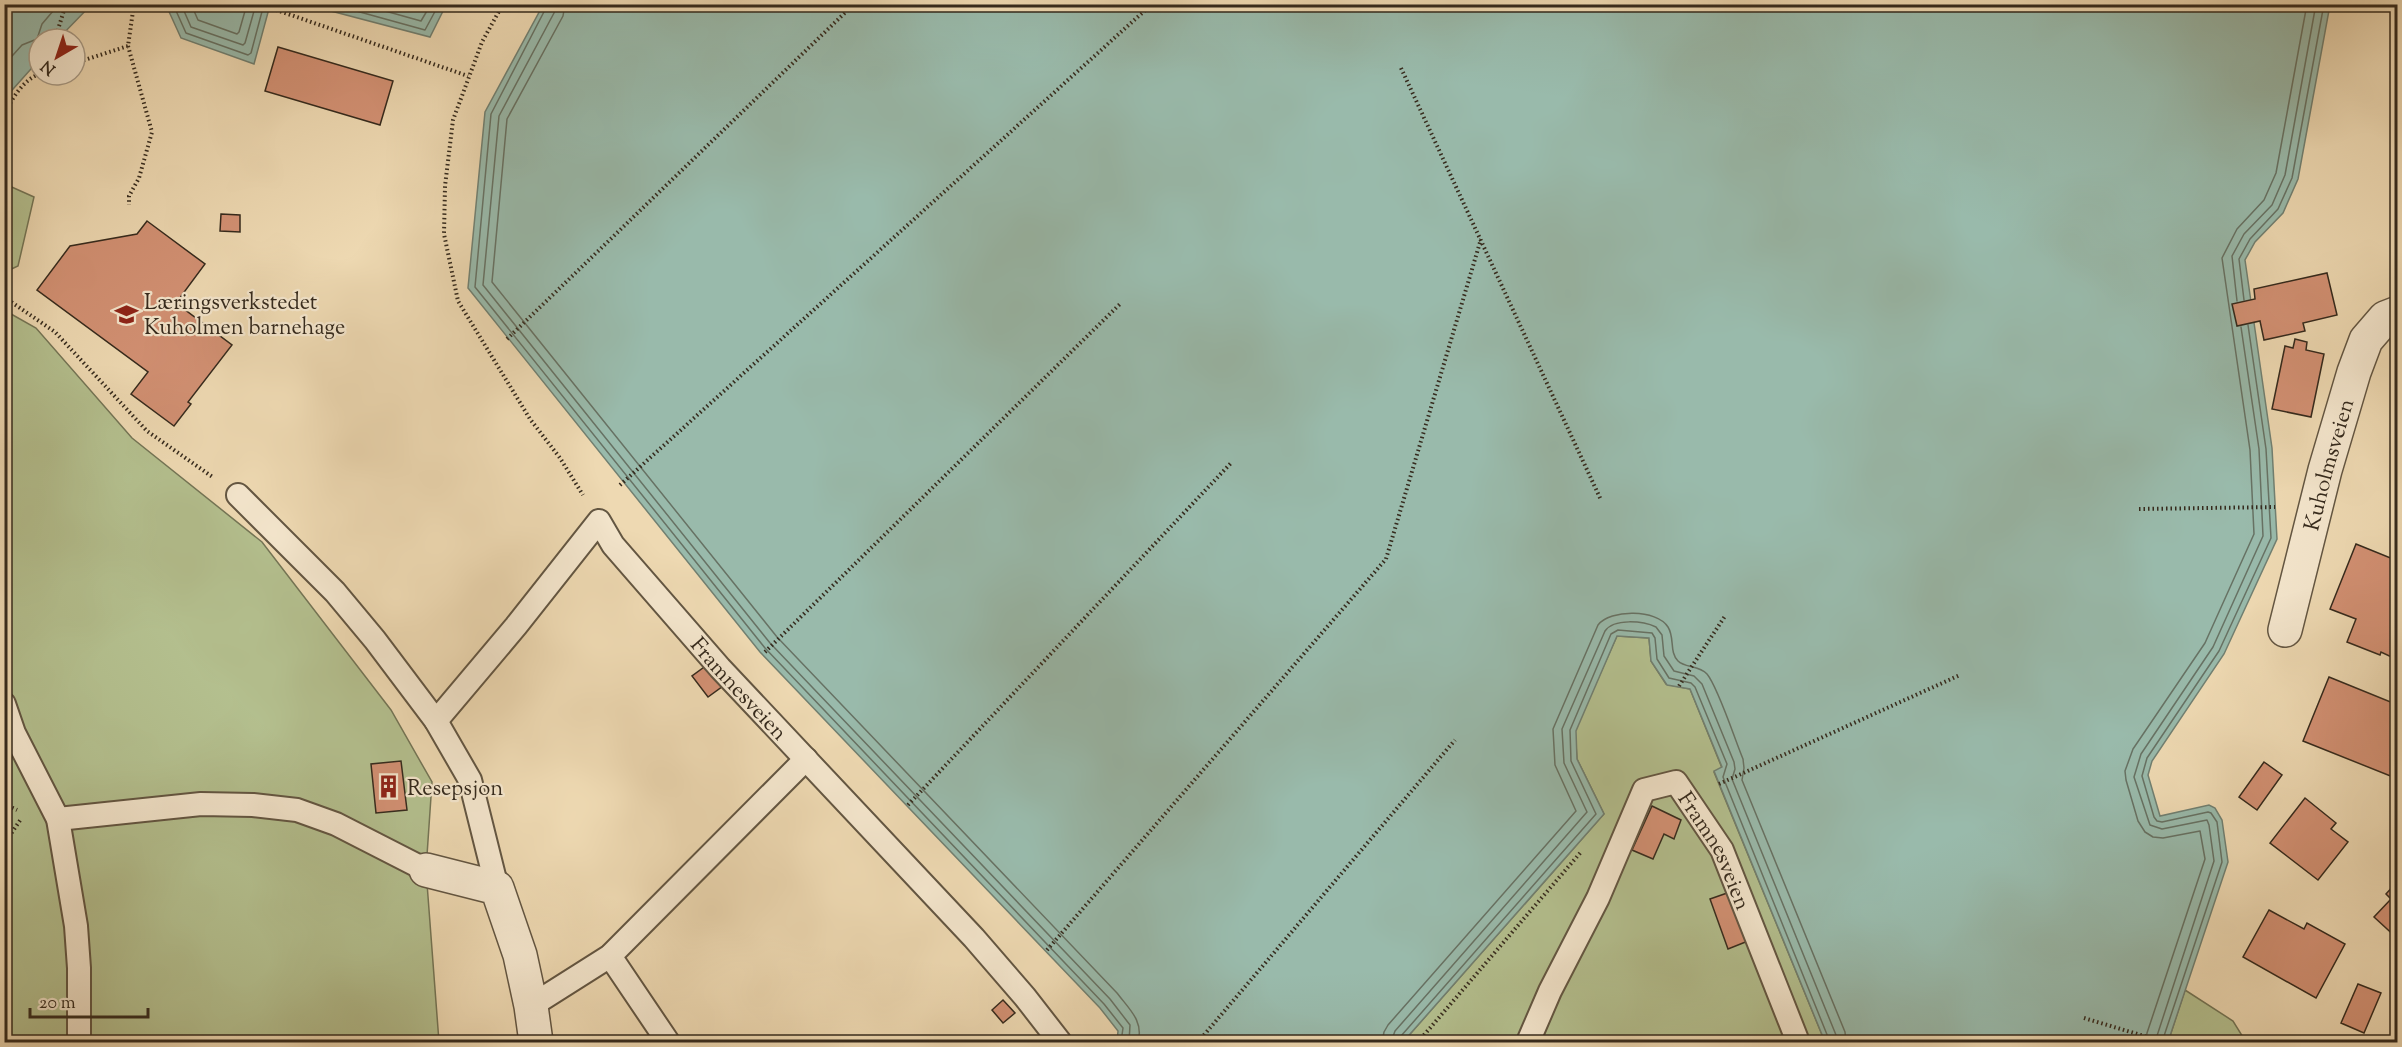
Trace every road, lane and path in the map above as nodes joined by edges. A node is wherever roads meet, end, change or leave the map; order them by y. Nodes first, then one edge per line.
1 (66, 4) edge
2 (134, 4) edge
3 (259, 4) edge
4 (503, 4) edge
5 (854, 4) edge
6 (1152, 4) edge
7 (59, 27) edge
8 (128, 46) junction
9 (87, 59) edge
10 (1401, 68) dead end
11 (468, 76) junction
12 (27, 82) edge
13 (4, 115) edge
14 (129, 205) dead end
15 (1481, 239) junction
16 (4, 297) edge
17 (1120, 304) dead end
18 (2397, 313) edge
19 (507, 339) dead end
20 (1232, 463) dead end
21 (620, 485) dead end
22 (238, 495) joint
23 (1601, 500) dead end
24 (2275, 507) dead end
25 (2139, 509) dead end
26 (599, 521) junction
27 (1725, 616) dead end
28 (2285, 630) dead end
29 (765, 652) dead end
30 (1960, 675) dead end
31 (1679, 686) dead end
32 (4, 704) edge
33 (436, 721) junction
34 (1455, 740) dead end
35 (806, 759) junction
36 (1719, 784) dead end
37 (908, 805) dead end
38 (25, 813) dead end
39 (58, 819) junction
40 (1629, 822) junction
41 (4, 843) edge
42 (426, 870) joint
43 (497, 888) junction
44 (1047, 950) dead end
45 (610, 956) junction
46 (531, 1006) junction
47 (2084, 1018) dead end
48 (79, 1042) edge
49 (536, 1042) edge
50 (668, 1042) edge
51 (1060, 1042) edge
52 (1198, 1042) edge
53 (1418, 1042) edge
54 (1528, 1042) edge
55 (1798, 1042) edge
56 (2164, 1042) edge

1 - 7 path
2 - 8 path
3 - 11 path
4 - 11 path
5 - 19 path
6 - 21 path
8 - 9 path
8 - 14 path
10 - 15 path
11 - 26 path
12 - 13 path
15 - 23 path
15 - 44 path
16 - 22 path
17 - 29 path
18 - 28 street, Kuholmsveien
20 - 37 path
22 - 33 lane
24 - 25 path
26 - 33 lane
26 - 35 lane, Framnesveien
27 - 31 path
30 - 36 path
32 - 39 lane
33 - 43 lane
34 - 52 path
35 - 45 lane
35 - 51 lane, Framnesveien
38 - 41 path
39 - 42 lane
39 - 48 lane
40 - 53 path
40 - 54 lane, Framnesveien
40 - 55 lane, Framnesveien
42 - 43 street
43 - 46 street
45 - 46 lane
45 - 50 lane
46 - 49 street
47 - 56 path

